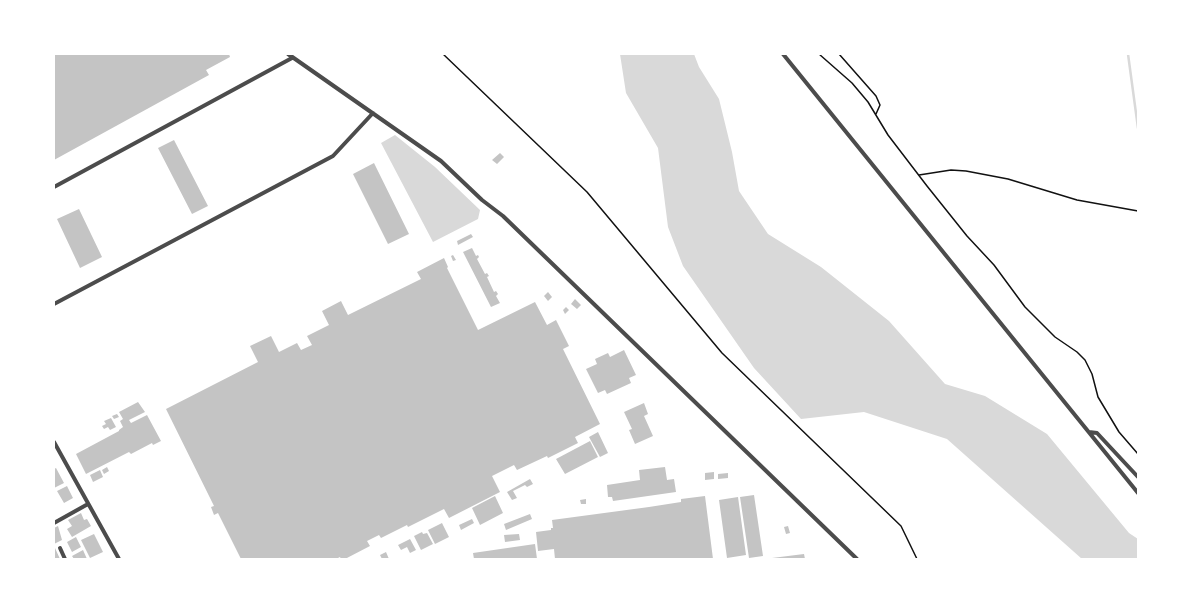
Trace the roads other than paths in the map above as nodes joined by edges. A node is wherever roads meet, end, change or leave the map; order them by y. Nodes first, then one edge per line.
1 (288, 54) edge
2 (783, 54) edge
3 (292, 58) junction
4 (373, 113) junction
5 (54, 187) edge
6 (54, 304) edge
7 (1089, 432) junction
8 (54, 442) edge
9 (1138, 477) edge
10 (1138, 494) edge
11 (88, 504) junction
12 (54, 522) edge
13 (60, 548) dead end
14 (65, 559) edge
15 (117, 559) edge
16 (857, 559) edge

1 - 3 street
2 - 7 street
3 - 4 street
3 - 5 street
4 - 6 street
4 - 16 street
7 - 9 street
7 - 10 street
8 - 11 street
11 - 12 street
11 - 15 street
13 - 14 street

